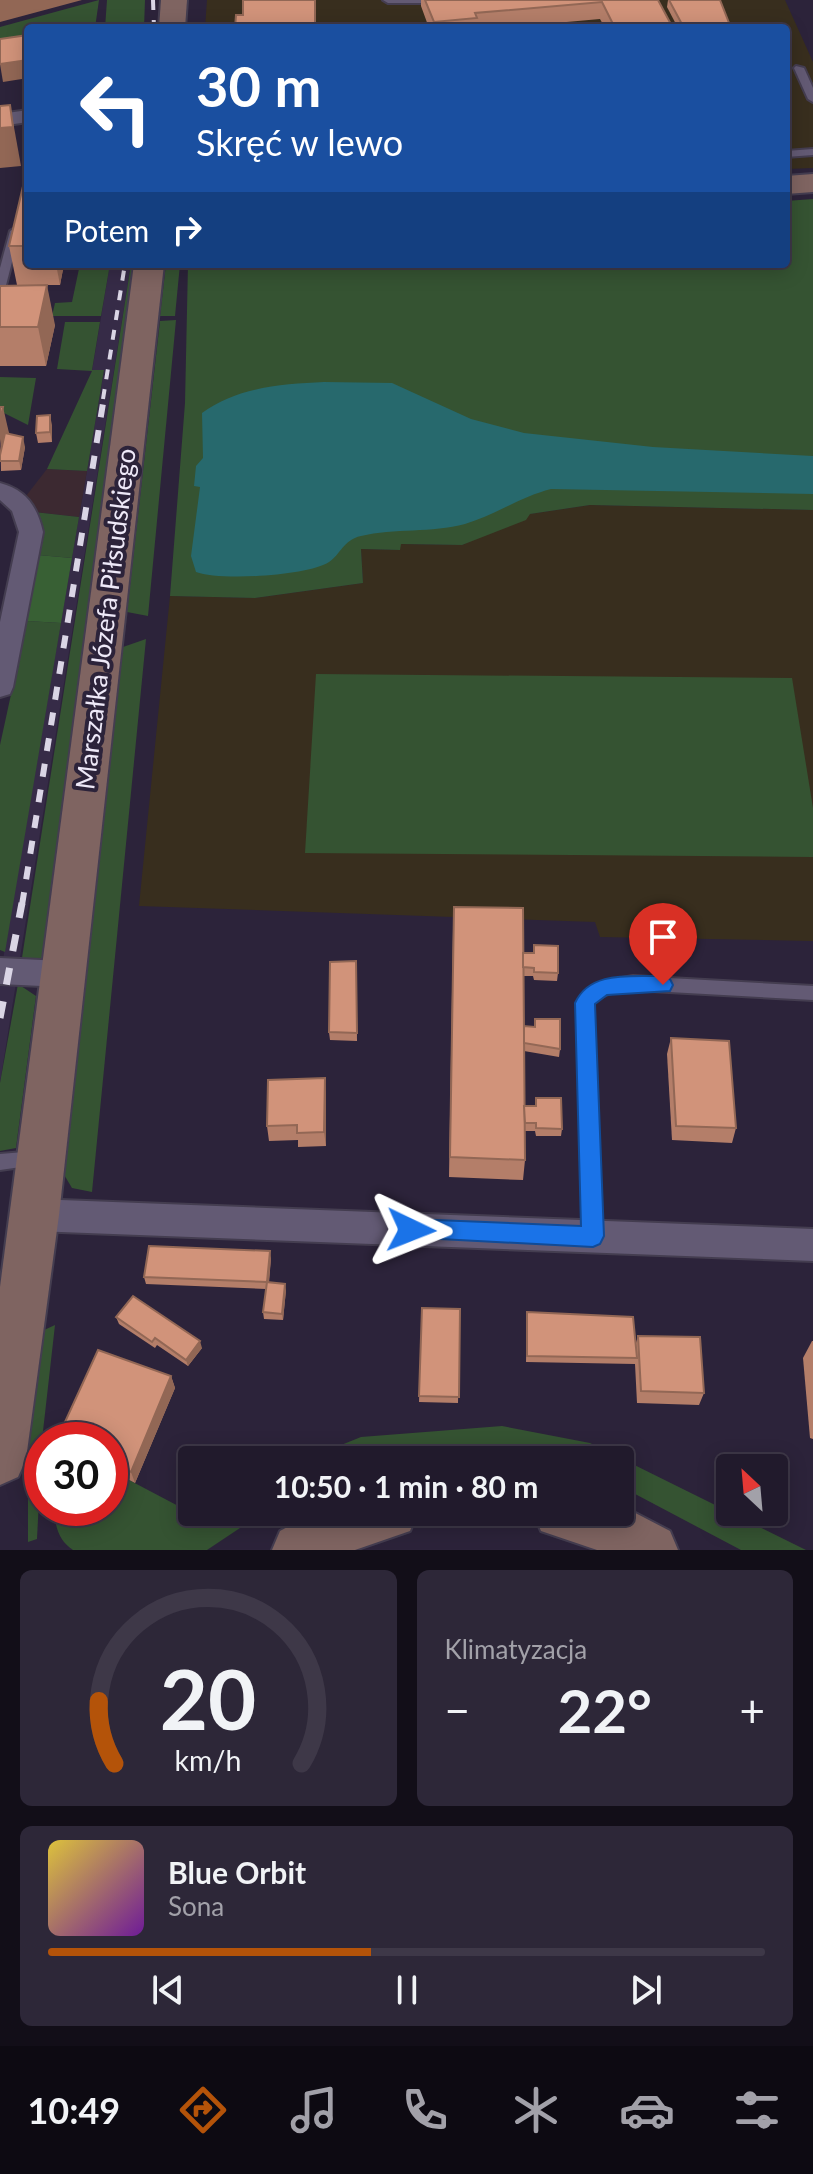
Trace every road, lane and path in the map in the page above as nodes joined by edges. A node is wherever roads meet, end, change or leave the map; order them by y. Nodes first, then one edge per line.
1 (174, 0) edge
2 (388, 0) edge
3 (436, 0) edge
4 (172, 24) edge
5 (799, 68) dead end
6 (813, 99) edge
7 (24, 117) edge
8 (0, 120) edge
9 (813, 152) edge
10 (790, 154) edge
11 (813, 183) edge
12 (790, 185) edge
13 (17, 221) edge
14 (149, 268) edge
15 (0, 289) edge
16 (2, 491) edge
17 (0, 687) edge
18 (0, 971) edge
19 (62, 974) junction
20 (813, 993) edge
21 (41, 1159) junction
22 (0, 1162) edge
23 (35, 1215) junction
24 (593, 1236) junction
25 (813, 1245) edge
26 (0, 1459) edge
27 (347, 1526) edge
28 (606, 1526) edge
29 (299, 1550) edge
30 (651, 1550) edge

1 - 4 main road
2 - 3 lane
5 - 6 lane
7 - 8 street
9 - 10 lane
11 - 12 main road
13 - 15 lane
14 - 19 main road, Marszałka Józefa Piłsudskiego
16 - 17 street
18 - 19 street
19 - 21 main road, Marszałka Józefa Piłsudskiego
20 - 24 lane
21 - 22 lane
21 - 23 main road, Marszałka Józefa Piłsudskiego
23 - 24 street
23 - 26 main road, Marszałka Józefa Piłsudskiego
24 - 25 street
27 - 29 main road
28 - 30 main road

